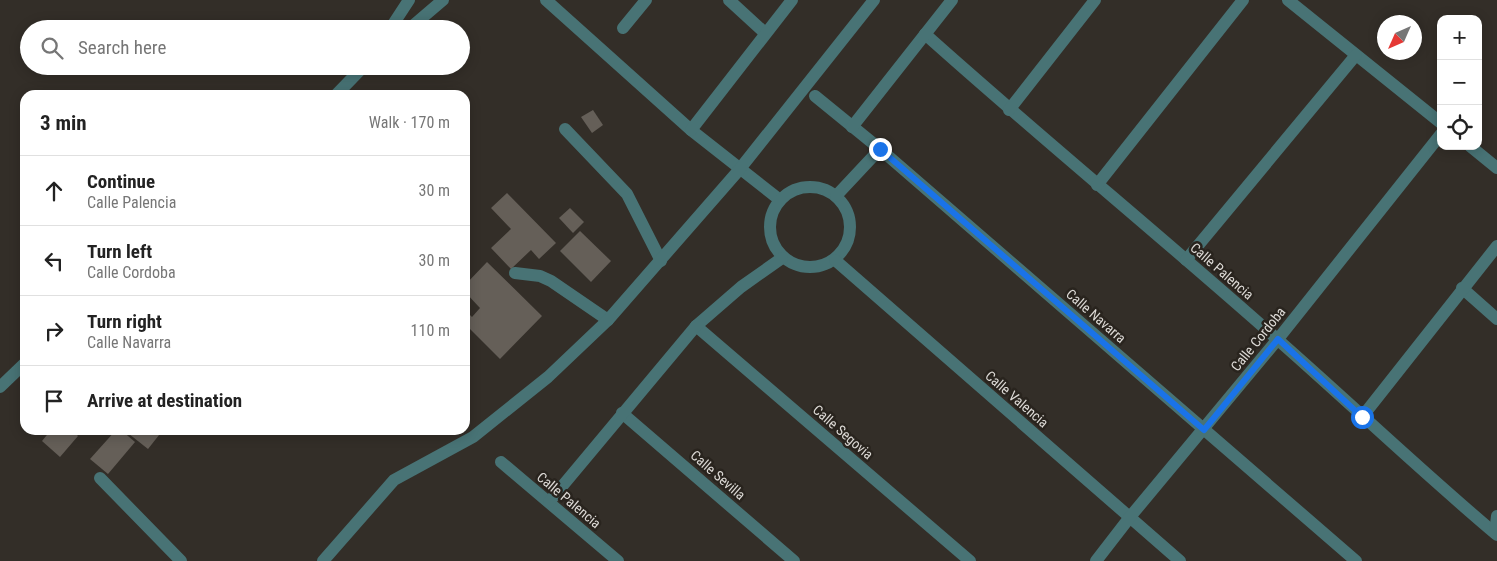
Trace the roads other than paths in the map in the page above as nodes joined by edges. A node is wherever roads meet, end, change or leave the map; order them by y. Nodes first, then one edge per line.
1 (408, 0) edge
2 (443, 0) edge
3 (546, 0) edge
4 (646, 0) edge
5 (729, 0) edge
6 (792, 0) edge
7 (874, 0) edge
8 (952, 0) edge
9 (1095, 0) edge
10 (1243, 0) edge
11 (1288, 0) edge
12 (396, 20) edge
13 (420, 20) edge
14 (623, 28) dead end
15 (765, 33) junction
16 (925, 34) junction
17 (1356, 55) junction
18 (355, 75) edge
19 (341, 90) edge
20 (814, 96) dead end
21 (1009, 110) junction
22 (1437, 120) edge
23 (852, 127) junction
24 (565, 128) dead end
25 (691, 130) junction
26 (1437, 139) edge
27 (880, 149) junction
28 (1475, 150) edge
29 (1497, 168) edge
30 (740, 170) junction
31 (1097, 185) junction
32 (836, 196) junction
33 (780, 200) junction
34 (1497, 246) edge
35 (782, 258) junction
36 (835, 260) junction
37 (1186, 260) junction
38 (661, 261) junction
39 (515, 273) dead end
40 (1462, 288) junction
41 (1497, 318) edge
42 (608, 320) junction
43 (696, 326) junction
44 (1278, 339) junction
45 (20, 367) edge
46 (0, 387) edge
47 (622, 412) junction
48 (1362, 417) junction
49 (1204, 430) junction
50 (501, 462) dead end
51 (100, 478) dead end
52 (549, 502) junction
53 (1497, 516) edge
54 (1130, 517) junction
55 (1496, 534) edge
56 (181, 561) edge
57 (323, 561) edge
58 (618, 561) edge
59 (794, 561) edge
60 (970, 561) edge
61 (1096, 561) edge
62 (1180, 561) edge
63 (1356, 561) edge

1 - 12 street
2 - 13 street
3 - 25 street
4 - 14 street
5 - 15 street
6 - 15 street
7 - 30 street
8 - 16 street
9 - 21 street
10 - 31 street
11 - 17 street
15 - 25 street
16 - 21 street, Calle Palencia
16 - 23 street
17 - 22 street
17 - 37 street
18 - 19 street
20 - 23 street, Calle Navarra
21 - 31 street, Calle Palencia
23 - 27 street, Calle Navarra
24 - 38 street
25 - 30 street
26 - 44 street, Calle Cordoba
27 - 32 street
27 - 49 street, Calle Navarra
28 - 29 street
30 - 33 street
30 - 38 street
31 - 37 street, Calle Palencia
32 - 33 street
32 - 36 street
33 - 35 street
34 - 40 street
35 - 36 street
35 - 43 street
36 - 54 street, Calle Valencia
37 - 44 street, Calle Palencia
38 - 42 street
39 - 42 street
40 - 41 street
40 - 48 street
42 - 57 street
43 - 47 street
43 - 60 street, Calle Segovia
44 - 48 street, Calle Palencia
44 - 49 street, Calle Cordoba
45 - 46 street
47 - 52 street
47 - 59 street, Calle Sevilla
48 - 55 street, Calle Palencia
49 - 54 street, Calle Cordoba
49 - 63 street, Calle Navarra
50 - 52 street, Calle Palencia
51 - 56 street
52 - 58 street, Calle Palencia
53 - 55 street
54 - 61 street, Calle Cordoba
54 - 62 street, Calle Valencia

